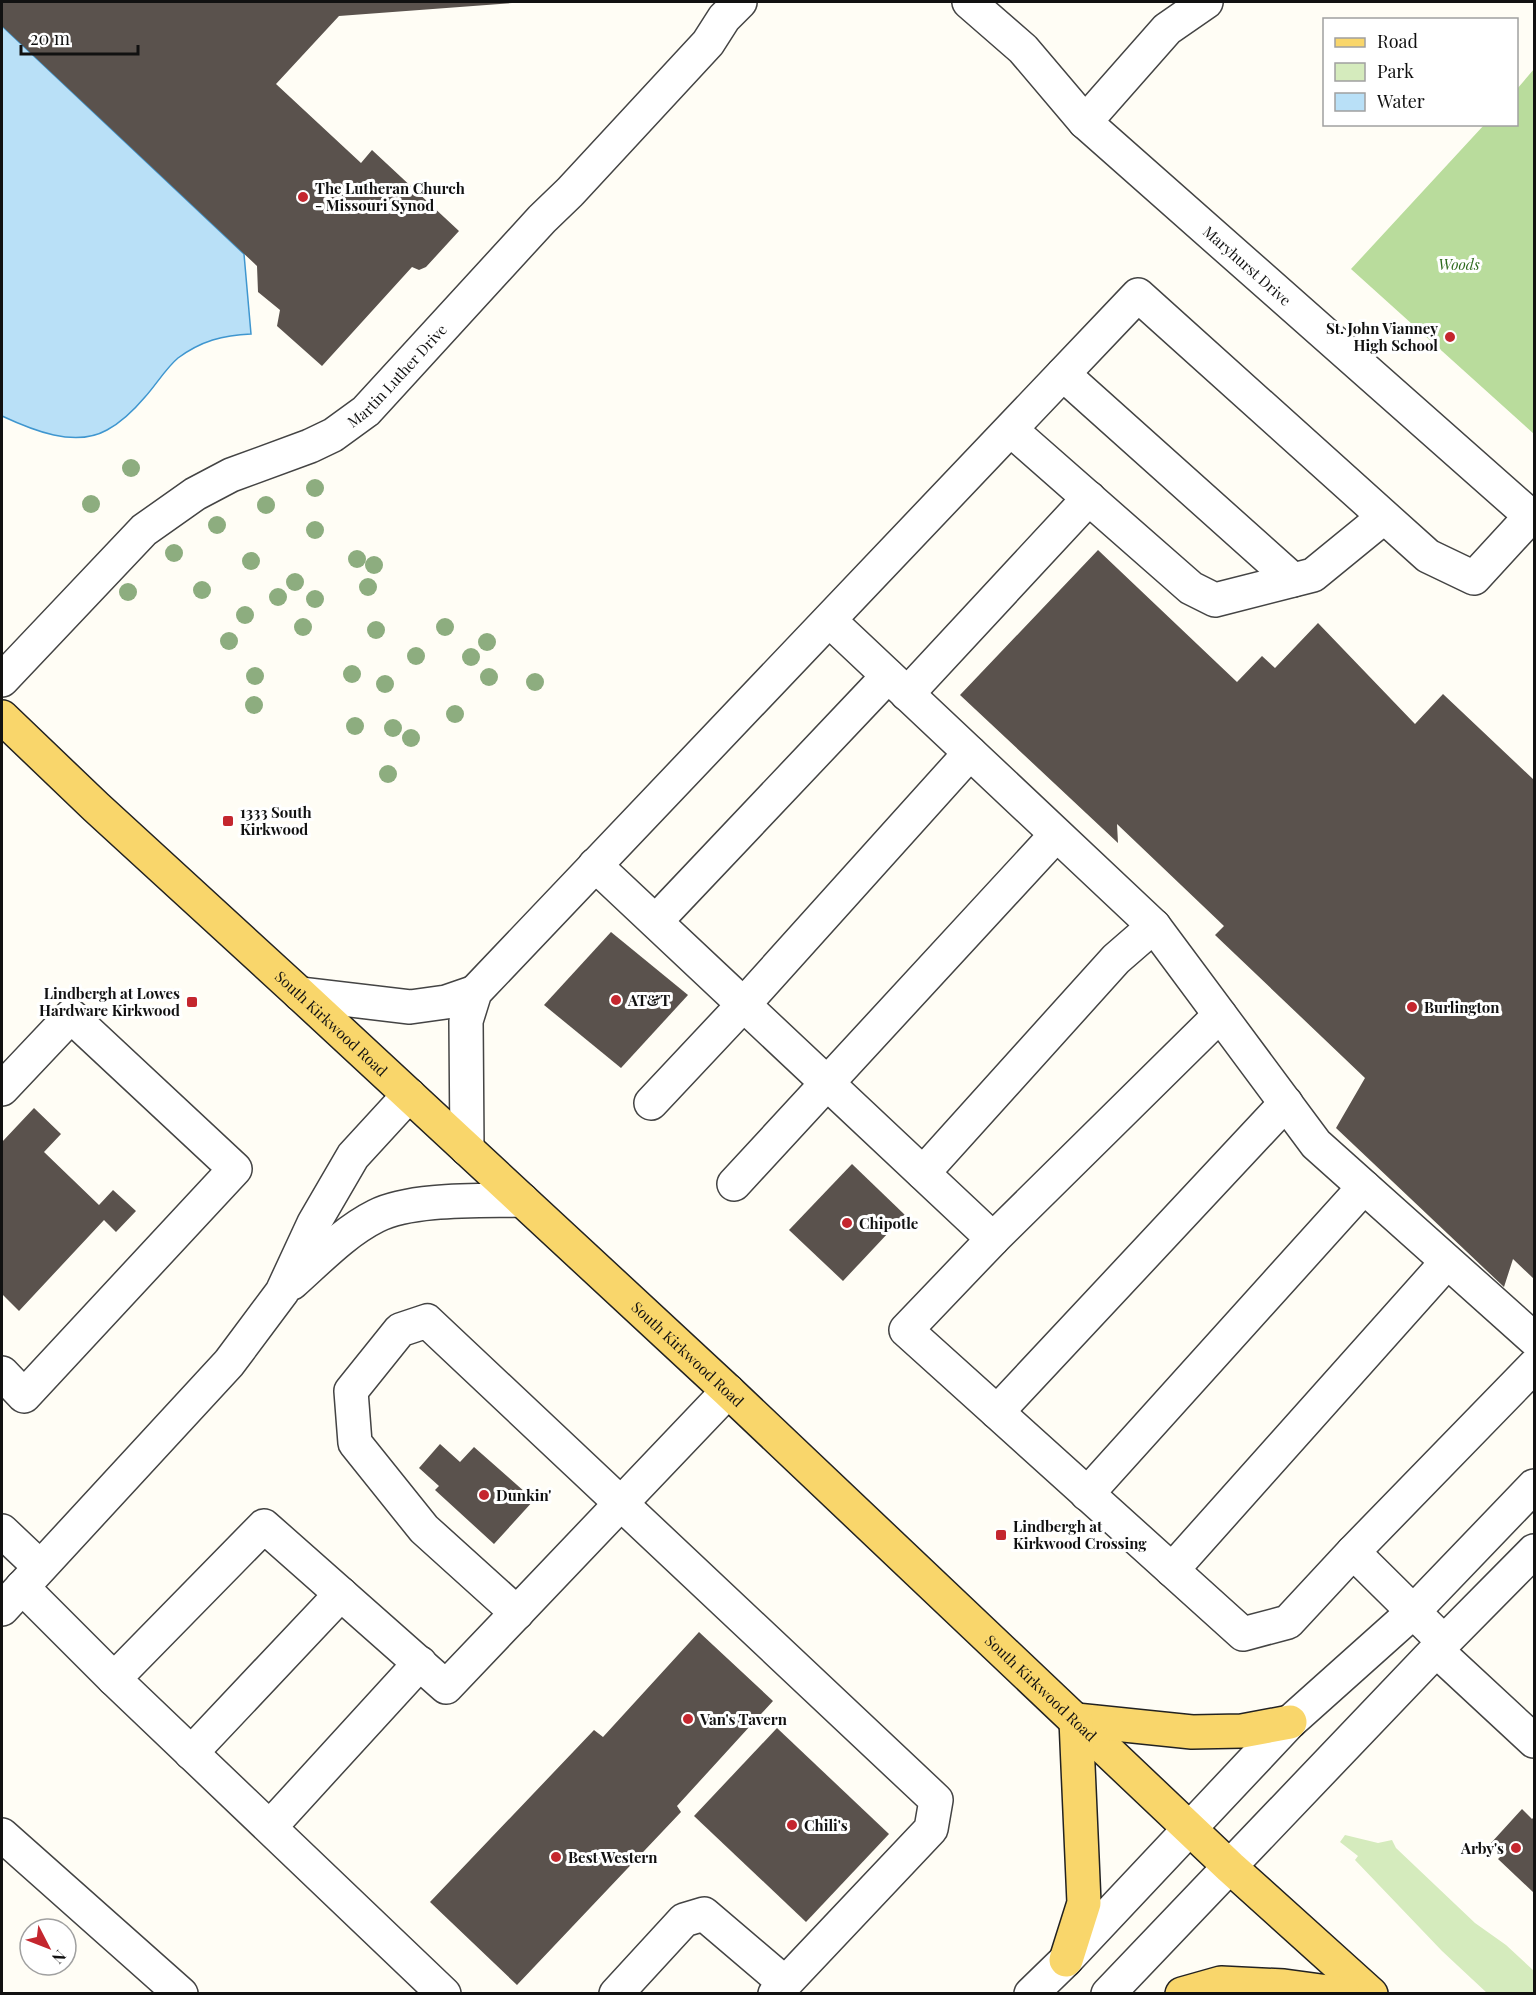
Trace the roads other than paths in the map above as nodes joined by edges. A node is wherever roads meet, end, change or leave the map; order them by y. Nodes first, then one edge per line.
1 (740, 2) edge
2 (969, 2) edge
3 (1206, 2) edge
4 (1085, 122) junction
5 (1063, 374) junction
6 (1011, 430) junction
7 (1089, 498) junction
8 (1384, 517) junction
9 (1533, 518) edge
10 (1293, 580) junction
11 (830, 621) junction
12 (2, 680) edge
13 (897, 685) junction
14 (2, 717) edge
15 (970, 753) junction
16 (1056, 835) junction
17 (595, 865) junction
18 (656, 921) junction
19 (1154, 926) junction
20 (475, 992) junction
21 (300, 994) junction
22 (744, 1004) junction
23 (1220, 1015) junction
24 (828, 1084) junction
25 (2, 1089) edge
26 (409, 1095) junction
27 (651, 1103) dead end
28 (1286, 1103) junction
29 (467, 1149) junction
30 (923, 1173) junction
31 (734, 1184) dead end
32 (1364, 1186) junction
33 (522, 1200) junction
34 (993, 1239) junction
35 (1448, 1262) junction
36 (282, 1292) junction
37 (1534, 1339) edge
38 (1534, 1366) edge
39 (2, 1374) edge
40 (728, 1391) junction
41 (997, 1412) junction
42 (1534, 1486) edge
43 (1088, 1494) junction
44 (620, 1504) junction
45 (2, 1531) edge
46 (1534, 1551) edge
47 (1353, 1552) junction
48 (1172, 1570) junction
49 (21, 1588) edge
50 (341, 1594) junction
51 (1413, 1612) junction
52 (517, 1613) junction
53 (1441, 1646) junction
54 (420, 1663) junction
55 (114, 1679) junction
56 (1076, 1720) junction
57 (1290, 1722) junction
58 (1534, 1741) edge
59 (191, 1753) junction
60 (270, 1827) junction
61 (1188, 1828) junction
62 (2, 1835) edge
63 (1230, 1867) junction
64 (1066, 1960) junction
65 (780, 1988) edge
66 (442, 1993) edge
67 (181, 1994) edge
68 (616, 1994) edge
69 (1031, 1994) edge
70 (1108, 1994) edge
71 (1182, 1994) edge
72 (1343, 1994) edge
73 (1371, 1994) edge

1 - 12 street, Martin Luther Drive
2 - 4 street, Maryhurst Drive
3 - 4 street
4 - 9 street, Maryhurst Drive
5 - 6 street
5 - 8 street
5 - 10 street
6 - 7 street
6 - 11 street
7 - 10 street
7 - 13 street
8 - 9 street
8 - 10 street
11 - 13 street
11 - 17 street
13 - 15 street
13 - 18 street
14 - 21 main road, South Kirkwood Road
15 - 16 street
15 - 22 street
16 - 19 street
16 - 24 street
17 - 18 street
17 - 20 street
18 - 22 street
19 - 23 street
19 - 30 street
20 - 21 street
20 - 29 street
21 - 26 main road, South Kirkwood Road
22 - 24 street
22 - 27 street
23 - 28 street
23 - 34 street
24 - 30 street
24 - 31 street
25 - 39 street
26 - 29 main road, South Kirkwood Road
26 - 36 street
28 - 32 street
28 - 41 street
29 - 33 main road, South Kirkwood Road
30 - 34 street
32 - 35 street
32 - 43 street
33 - 36 street
33 - 40 main road, South Kirkwood Road
34 - 41 street
35 - 37 street
35 - 48 street
36 - 49 street
38 - 47 street
40 - 44 street
40 - 56 main road, South Kirkwood Road
41 - 43 street
42 - 51 street
43 - 48 street
44 - 52 street
44 - 52 street
44 - 65 street
45 - 49 street
46 - 53 street
47 - 48 street
47 - 51 street
49 - 55 street
50 - 54 street
50 - 55 street
50 - 59 street
51 - 53 street
51 - 57 street
52 - 54 street
53 - 58 street
53 - 63 street
54 - 60 street
55 - 59 street
56 - 57 main road
56 - 61 main road, South Kirkwood Road
56 - 64 main road
57 - 61 street
59 - 60 street
60 - 66 street
61 - 63 main road, South Kirkwood Road
61 - 64 street
62 - 67 street
63 - 70 street
63 - 73 main road, South Kirkwood Road
64 - 69 street
65 - 68 street
71 - 72 main road

